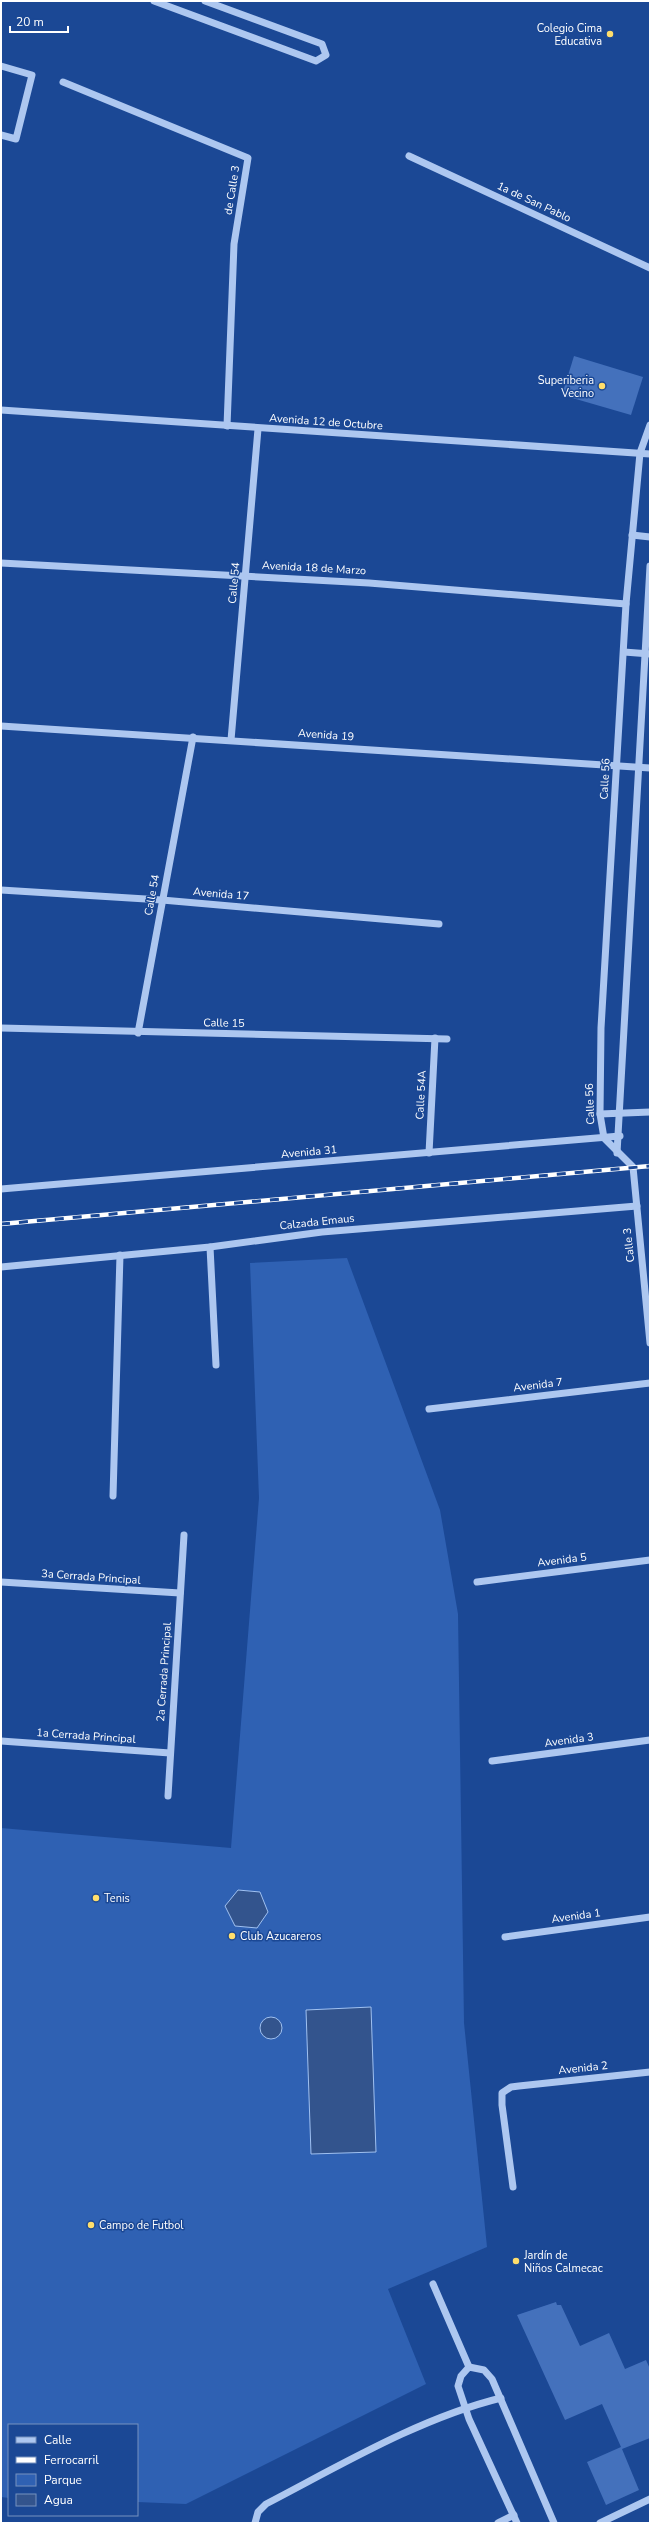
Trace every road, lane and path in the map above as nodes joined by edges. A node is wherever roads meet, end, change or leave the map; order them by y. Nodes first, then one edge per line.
1 (154, 1) edge
2 (205, 1) edge
3 (1, 66) edge
4 (63, 82) dead end
5 (1, 135) edge
6 (410, 156) dead end
7 (650, 268) edge
8 (1, 410) edge
9 (650, 425) edge
10 (227, 426) junction
11 (258, 429) junction
12 (640, 453) junction
13 (650, 454) edge
14 (632, 535) junction
15 (650, 537) edge
16 (1, 563) edge
17 (650, 566) edge
18 (246, 575) junction
19 (626, 604) junction
20 (624, 652) junction
21 (648, 654) edge
22 (1, 726) edge
23 (193, 737) junction
24 (231, 740) junction
25 (617, 765) junction
26 (639, 767) junction
27 (650, 768) edge
28 (1, 890) edge
29 (162, 900) junction
30 (440, 924) dead end
31 (1, 1028) edge
32 (138, 1033) junction
33 (435, 1038) junction
34 (448, 1039) dead end
35 (650, 1112) edge
36 (600, 1114) junction
37 (621, 1114) junction
38 (620, 1136) junction
39 (604, 1138) junction
40 (429, 1153) junction
41 (617, 1153) junction
42 (1, 1189) edge
43 (637, 1206) junction
44 (210, 1247) junction
45 (120, 1255) junction
46 (1, 1267) edge
47 (650, 1343) edge
48 (216, 1365) dead end
49 (650, 1383) edge
50 (429, 1409) dead end
51 (113, 1496) dead end
52 (184, 1535) dead end
53 (650, 1560) edge
54 (1, 1582) edge
55 (477, 1582) dead end
56 (180, 1593) junction
57 (650, 1740) edge
58 (1, 1741) edge
59 (170, 1753) junction
60 (492, 1761) dead end
61 (168, 1796) dead end
62 (650, 1917) edge
63 (504, 1937) dead end
64 (650, 2072) edge
65 (514, 2187) dead end
66 (433, 2284) dead end
67 (469, 2367) junction
68 (501, 2398) junction
69 (464, 2407) junction
70 (650, 2499) edge
71 (514, 2515) junction
72 (255, 2523) edge
73 (498, 2523) edge
74 (517, 2523) edge
75 (554, 2523) edge
76 (600, 2523) edge

1 - 2 street
3 - 5 street
4 - 10 street, de Calle 3
6 - 7 street, 1a de San Pablo
8 - 10 street, Avenida 12 de Octubre
9 - 12 street, Calle 56
10 - 11 street, Avenida 12 de Octubre
11 - 12 street, Avenida 12 de Octubre
11 - 18 street, Calle 54
12 - 13 street, Avenida 12 de Octubre
12 - 14 street, Calle 56
14 - 15 street
14 - 19 street, Calle 56
16 - 18 street, Avenida 18 de Marzo
17 - 21 street
18 - 19 street, Avenida 18 de Marzo
18 - 24 street, Calle 54
19 - 20 street, Calle 56
20 - 21 street
20 - 25 street, Calle 56
21 - 26 street
22 - 23 street, Avenida 19
23 - 24 street, Avenida 19
23 - 29 street, Calle 54
24 - 25 street, Avenida 19
25 - 26 street, Avenida 19
25 - 36 street, Calle 56
26 - 27 street, Avenida 19
26 - 37 street
28 - 29 street, Avenida 17
29 - 30 street, Avenida 17
29 - 32 street, Calle 54
31 - 32 street, Calle 15
32 - 33 street, Calle 15
33 - 34 street, Calle 15
33 - 40 street, Calle 54A
35 - 37 street
36 - 37 street
36 - 39 street, Calle 56
37 - 38 street
38 - 39 street, Avenida 31
38 - 41 street
39 - 40 street, Avenida 31
39 - 41 street, Calle 3
40 - 42 street, Avenida 31
41 - 43 street, Calle 3
43 - 44 street, Calzada Emaus
43 - 47 street, Calle 3
44 - 45 street, Calzada Emaus
44 - 48 street
45 - 46 street, Calzada Emaus
45 - 51 street
49 - 50 street, Avenida 7
52 - 56 street, 2a Cerrada Principal
53 - 55 street, Avenida 5
54 - 56 street, 3a Cerrada Principal
56 - 59 street, 2a Cerrada Principal
57 - 60 street, Avenida 3
58 - 59 street, 1a Cerrada Principal
59 - 61 street, 2a Cerrada Principal
62 - 63 street, Avenida 1
64 - 65 street, Avenida 2
66 - 67 street
67 - 68 street
67 - 69 street
68 - 69 street
68 - 75 street
69 - 71 street
69 - 72 street
70 - 76 street
71 - 73 street
71 - 74 street

